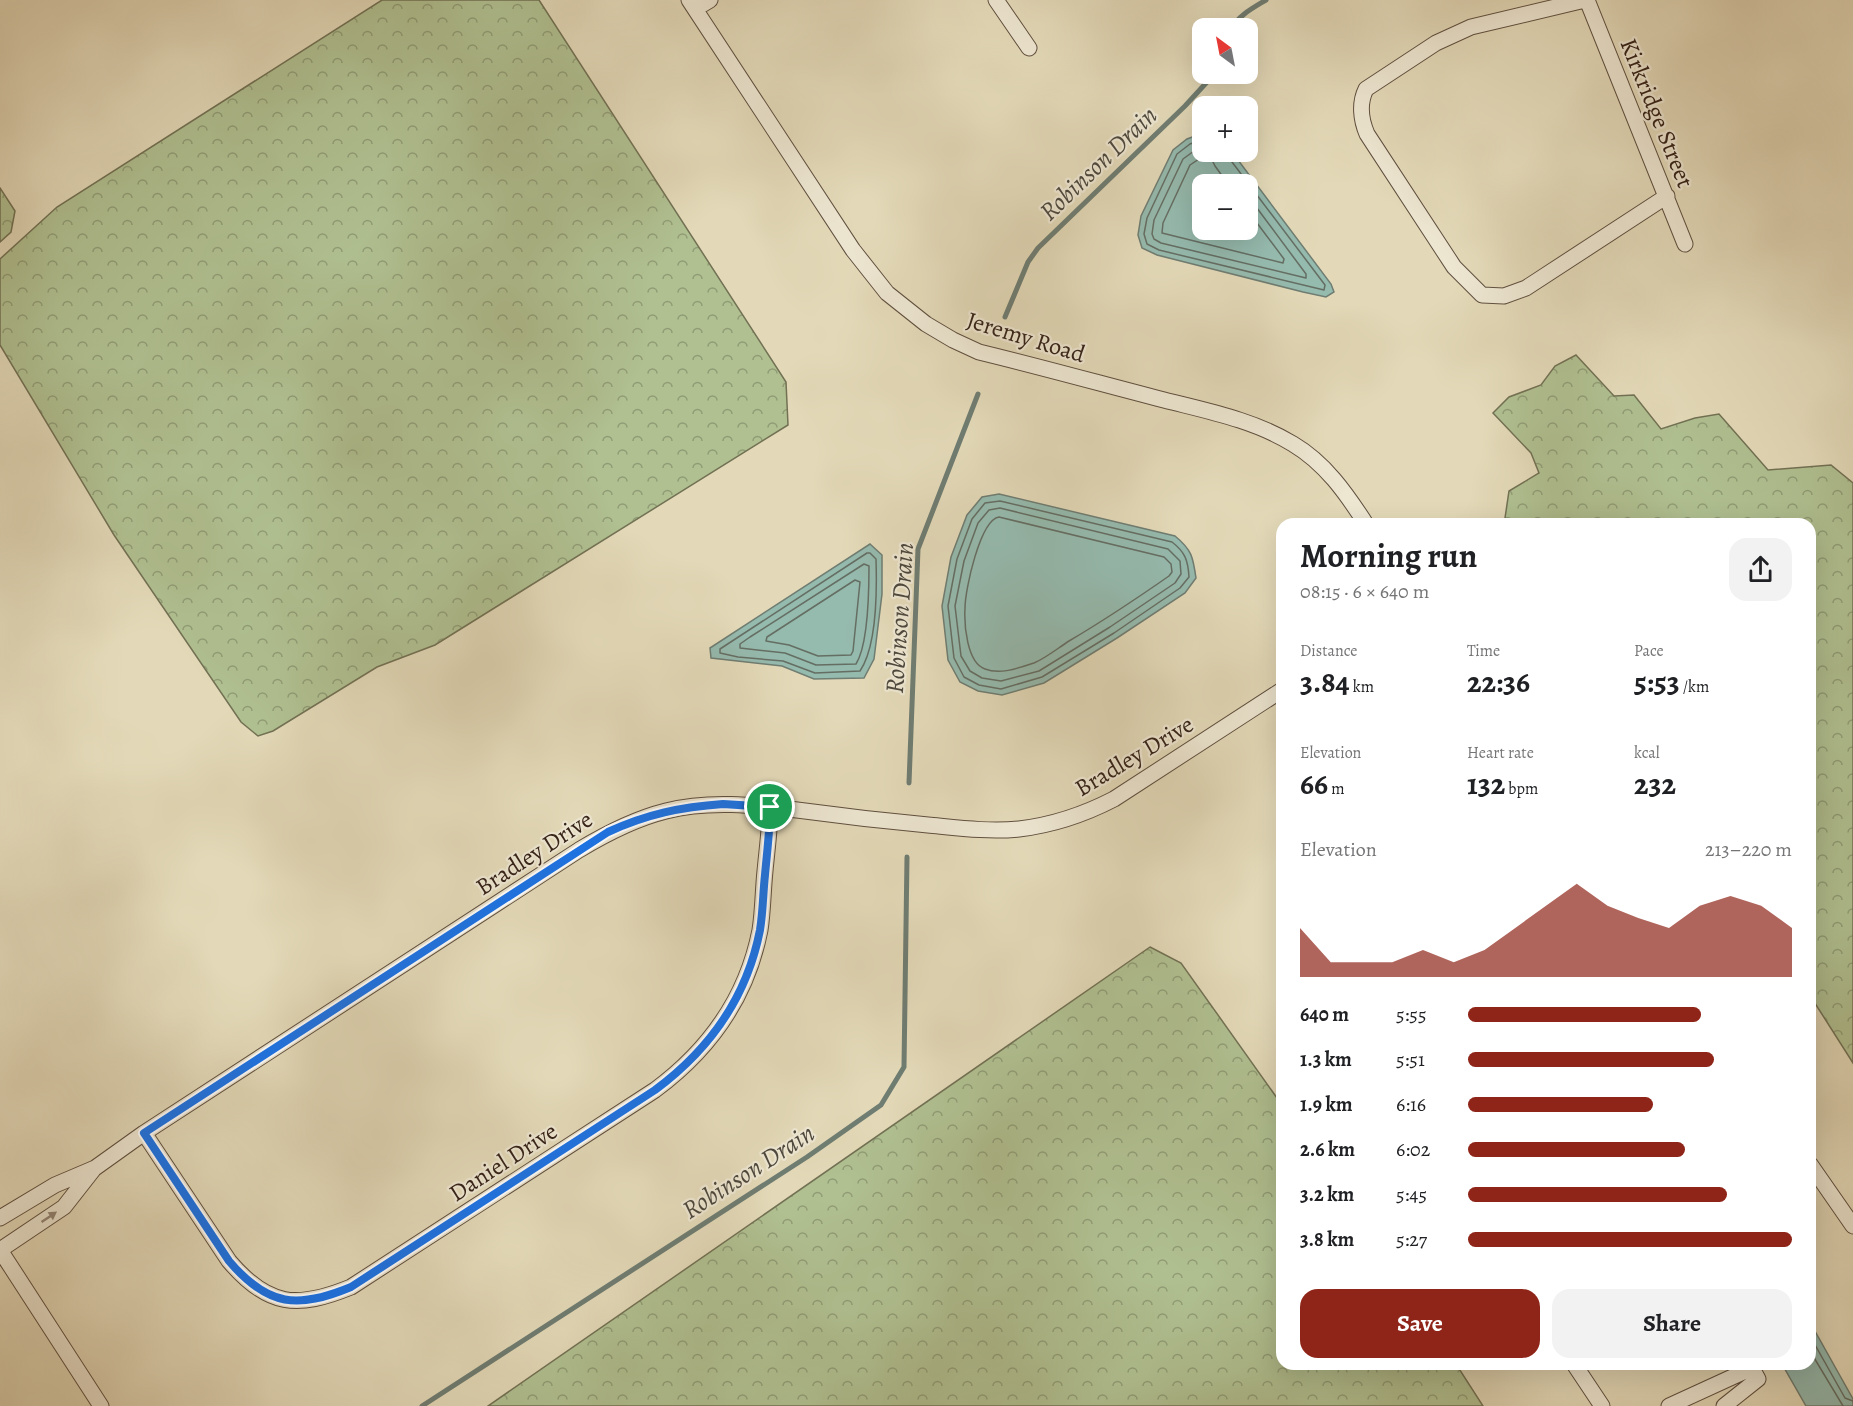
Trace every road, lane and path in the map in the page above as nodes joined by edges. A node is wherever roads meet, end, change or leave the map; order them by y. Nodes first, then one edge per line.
1 (710, 0) edge
2 (996, 0) edge
3 (1586, 0) edge
4 (692, 4) edge
5 (1029, 48) dead end
6 (1667, 196) junction
7 (1685, 244) dead end
8 (1362, 518) edge
9 (1276, 694) edge
10 (770, 807) junction
11 (144, 1133) junction
12 (95, 1168) junction
13 (1816, 1173) edge
14 (0, 1218) edge
15 (1853, 1226) edge
16 (0, 1250) edge
17 (1578, 1370) edge
18 (1748, 1370) edge
19 (1753, 1370) edge
20 (101, 1406) edge
21 (1602, 1406) edge
22 (1669, 1406) edge
23 (1724, 1406) edge

1 - 4 street
2 - 5 street
3 - 6 street, Kirkridge Street
3 - 6 street
4 - 8 street, Jeremy Road
6 - 7 street, Kirkridge Street
9 - 10 street, Bradley Drive
10 - 11 street, Bradley Drive
10 - 11 street, Daniel Drive
11 - 12 street, Bradley Drive
12 - 14 street, Bradley Drive
16 -> 12 street, Bradley Drive
13 - 15 street
16 - 20 street
17 - 21 street
18 - 22 street
19 - 23 street

